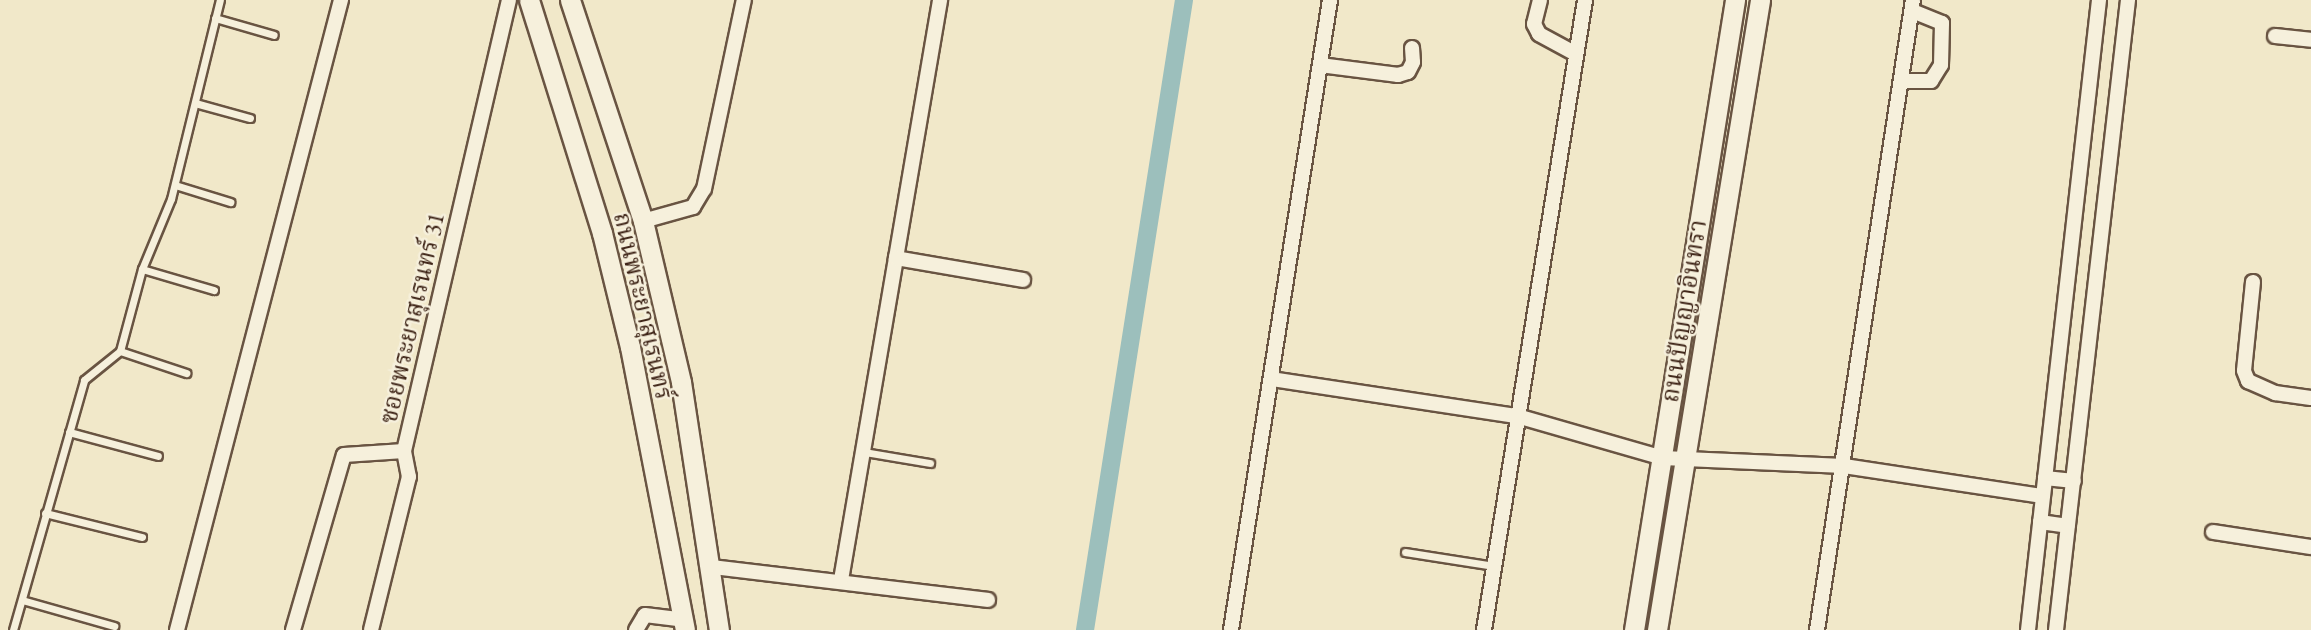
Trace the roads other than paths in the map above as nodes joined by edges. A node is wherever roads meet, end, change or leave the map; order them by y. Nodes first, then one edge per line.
1 (220, 0) edge
2 (341, 0) edge
3 (509, 0) edge
4 (529, 0) edge
5 (570, 0) edge
6 (744, 0) edge
7 (940, 0) edge
8 (1330, 0) edge
9 (1540, 0) edge
10 (1585, 0) edge
11 (1735, 0) edge
12 (1760, 0) edge
13 (2099, 0) edge
14 (2128, 0) edge
15 (1912, 6) edge
16 (215, 18) junction
17 (274, 35) dead end
18 (2275, 36) dead end
19 (2311, 40) edge
20 (1412, 48) dead end
21 (1576, 54) junction
22 (1320, 65) junction
23 (1901, 81) junction
24 (195, 103) junction
25 (250, 118) dead end
26 (175, 185) junction
27 (230, 202) dead end
28 (643, 221) junction
29 (895, 258) junction
30 (142, 269) junction
31 (1023, 280) dead end
32 (2252, 282) dead end
33 (214, 290) dead end
34 (120, 351) junction
35 (186, 373) dead end
36 (1271, 379) junction
37 (2311, 398) edge
38 (1517, 416) junction
39 (69, 432) junction
40 (404, 451) junction
41 (864, 452) junction
42 (158, 456) dead end
43 (1685, 457) junction
44 (1664, 458) junction
45 (930, 463) dead end
46 (1844, 466) junction
47 (2045, 478) junction
48 (2074, 481) junction
49 (2043, 496) junction
50 (45, 513) junction
51 (2040, 522) junction
52 (2068, 526) junction
53 (2213, 532) dead end
54 (142, 537) dead end
55 (2311, 547) edge
56 (1405, 552) dead end
57 (1494, 566) junction
58 (712, 567) junction
59 (841, 580) junction
60 (22, 600) junction
61 (988, 600) dead end
62 (685, 625) edge
63 (114, 626) dead end
64 (13, 630) edge
65 (177, 630) edge
66 (293, 630) edge
67 (371, 630) edge
68 (636, 630) edge
69 (719, 630) edge
70 (1231, 630) edge
71 (1484, 630) edge
72 (1634, 630) edge
73 (1657, 630) edge
74 (1817, 630) edge
75 (2028, 630) edge
76 (2056, 630) edge

1 - 16 lane
2 - 65 street
3 - 40 street, ซอยพระยาสุเรนทร์ 31
4 - 62 street, ถนนพระยาสุเรนทร์
5 - 28 street, ถนนพระยาสุเรนทร์
6 - 28 street
7 - 29 street
8 - 22 street
9 - 21 street
10 - 21 street
11 - 44 street, ถนนปัญญาอินทรา
12 - 43 street, ถนนปัญญาอินทรา
13 - 47 street
14 - 48 street
15 - 23 street
15 - 23 street
16 - 17 lane
16 - 24 lane
18 - 19 street
20 - 22 street
21 - 38 street
22 - 36 street
23 - 46 street
24 - 25 lane
24 - 26 lane
26 - 27 lane
26 - 30 lane
28 - 58 street, ถนนพระยาสุเรนทร์
29 - 31 street
29 - 41 street
30 - 33 lane
30 - 34 lane
32 - 37 street
34 - 35 lane
34 - 39 lane
36 - 38 street
36 - 70 street
38 - 44 street
38 - 57 street
39 - 42 lane
39 - 50 lane
40 - 66 street, ซอยพระยาสุเรนทร์ 31
40 - 67 street
41 - 45 lane
41 - 59 street
43 - 44 street
43 - 46 street
43 - 73 street, ถนนปัญญาอินทรา
44 - 72 street, ถนนปัญญาอินทรา
46 - 49 street
46 - 74 street
47 - 48 street
47 - 49 street
48 - 52 street
49 - 51 street
50 - 54 lane
50 - 60 lane
51 - 52 street
51 - 75 street
52 - 76 street
53 - 55 street
56 - 57 lane
57 - 71 street
58 - 59 street
58 - 69 street, ถนนพระยาสุเรนทร์
59 - 61 street
60 - 63 lane
60 - 64 lane
62 - 68 street

